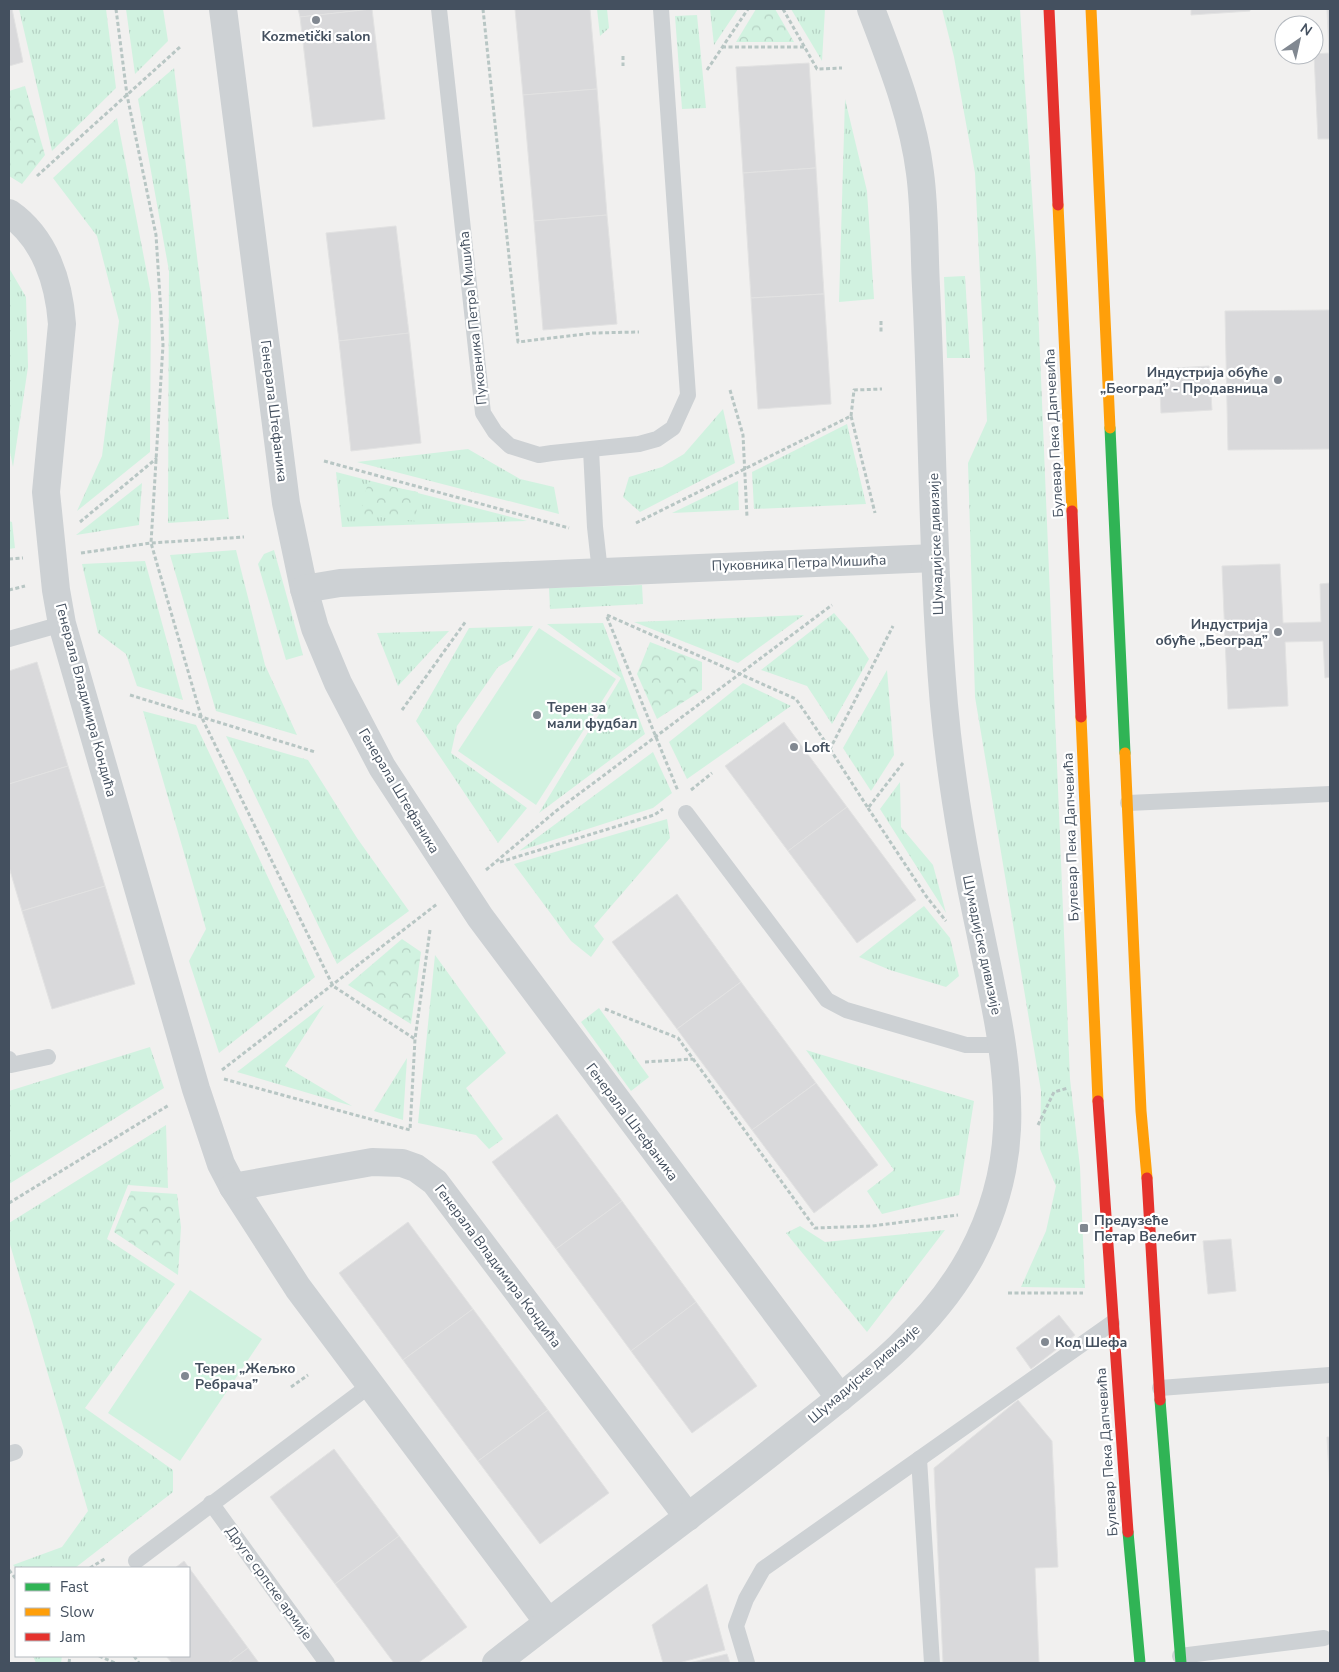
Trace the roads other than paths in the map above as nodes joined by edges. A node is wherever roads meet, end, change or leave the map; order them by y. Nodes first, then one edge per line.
1 (223, 9) edge
2 (439, 9) edge
3 (660, 9) edge
4 (872, 9) edge
5 (1049, 9) edge
6 (1091, 9) edge
7 (9, 213) edge
8 (591, 450) junction
9 (935, 558) junction
10 (600, 572) junction
11 (304, 589) junction
12 (62, 624) junction
13 (9, 639) edge
14 (1330, 794) edge
15 (1128, 803) junction
16 (686, 813) road end
17 (1002, 1045) junction
18 (48, 1057) dead end
19 (9, 1059) edge
20 (1128, 1148) dead end
21 (1145, 1148) junction
22 (233, 1187) junction
23 (1112, 1323) junction
24 (1330, 1375) edge
25 (369, 1386) junction
26 (1160, 1388) junction
27 (840, 1398) junction
28 (919, 1459) junction
29 (211, 1503) junction
30 (688, 1517) junction
31 (136, 1561) dead end
32 (548, 1622) junction
33 (1324, 1638) dead end
34 (1181, 1660) edge
35 (327, 1663) edge
36 (496, 1663) edge
37 (747, 1663) edge
38 (932, 1663) edge
39 (1140, 1663) edge

1 - 11 street, Генерала Штефаника
2 - 8 lane, Пуковника Петра Мишића
3 - 8 lane, Пуковника Петра Мишића
4 - 9 street, Шумадијске дивизије
5 - 23 street, Булевар Пека Дапчевића
6 - 15 street
7 - 12 street, Генерала Владимира Кондића
8 - 10 lane
9 - 10 street, Пуковника Петра Мишића
9 - 17 street, Шумадијске дивизије
10 - 11 street, Пуковника Петра Мишића
11 - 27 street, Генерала Штефаника
12 - 13 lane
12 - 22 street, Генерала Владимира Кондића
14 - 15 lane
15 - 21 street
16 - 17 lane
17 - 27 street, Шумадијске дивизије
18 - 19 lane
20 - 21 street
21 - 26 street
22 - 25 street, Генерала Владимира Кондића
22 - 30 street, Генерала Владимира Кондића
23 - 28 lane
23 - 39 street, Булевар Пека Дапчевића
24 - 26 lane
25 - 29 lane
25 - 32 street, Генерала Владимира Кондића
26 - 34 street
27 - 30 street, Шумадијске дивизије
28 - 37 lane
28 - 38 lane
29 - 31 lane
29 - 35 lane, Друге српске армије
30 - 32 street, Шумадијске дивизије
32 - 36 street, Шумадијске дивизије
33 - 34 lane

